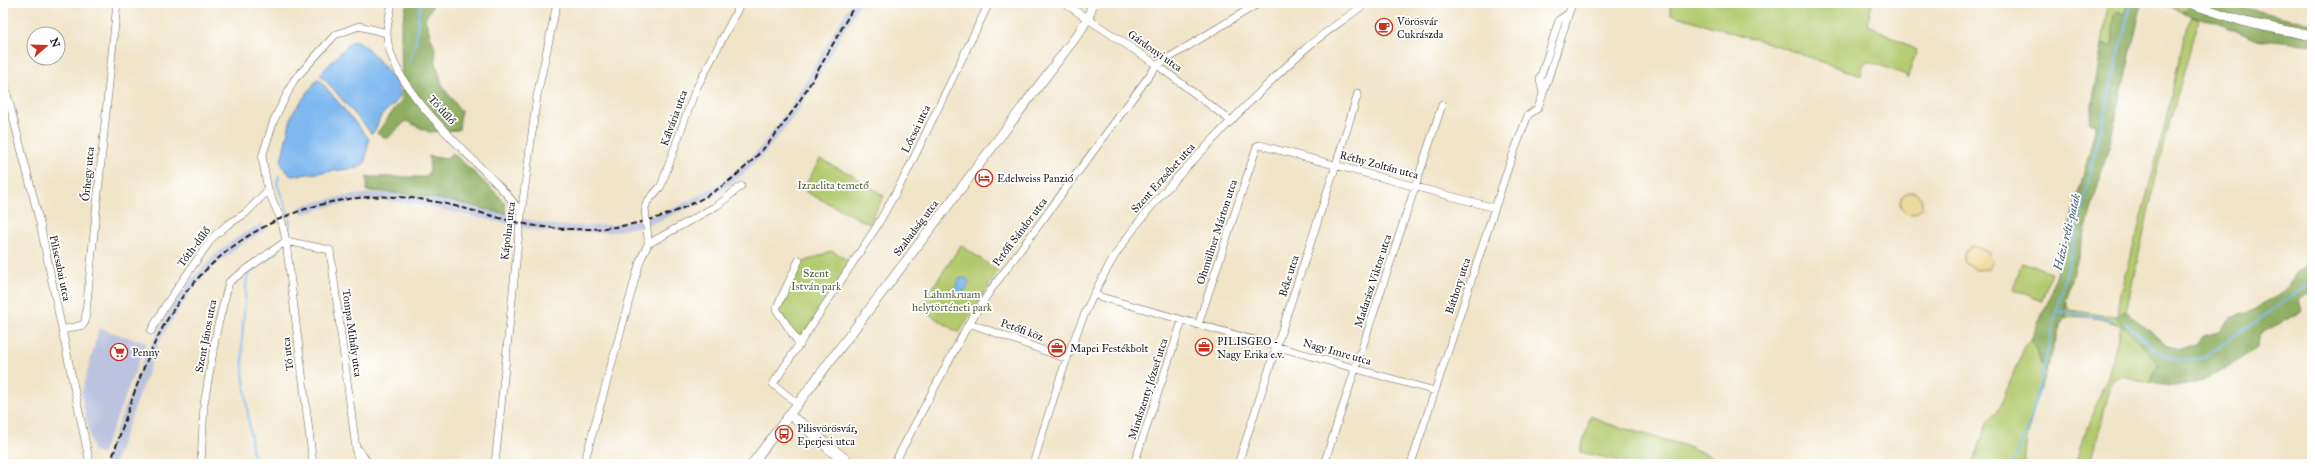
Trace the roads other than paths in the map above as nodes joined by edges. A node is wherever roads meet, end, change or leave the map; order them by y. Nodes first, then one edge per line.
1 (116, 3) edge
2 (392, 3) edge
3 (557, 3) edge
4 (741, 3) edge
5 (989, 3) edge
6 (1064, 3) edge
7 (1093, 3) edge
8 (1259, 3) edge
9 (1366, 3) edge
10 (1572, 3) edge
11 (2189, 3) edge
12 (1569, 13) junction
13 (1088, 18) junction
14 (387, 33) junction
15 (2312, 36) edge
16 (1157, 65) junction
17 (3, 78) edge
18 (1544, 91) junction
19 (1358, 93) dead end
20 (1442, 104) dead end
21 (1231, 121) junction
22 (1257, 146) joint
23 (1336, 165) junction
24 (741, 186) dead end
25 (1416, 186) junction
26 (268, 190) junction
27 (1495, 208) junction
28 (521, 214) junction
29 (648, 241) junction
30 (286, 242) junction
31 (799, 260) dead end
32 (1094, 295) junction
33 (1182, 321) junction
34 (969, 323) junction
35 (1198, 325) junction
36 (62, 330) junction
37 (152, 330) dead end
38 (800, 345) junction
39 (1278, 346) junction
40 (1067, 359) junction
41 (1356, 368) junction
42 (1435, 391) junction
43 (798, 404) junction
44 (790, 415) junction
45 (356, 447) junction
46 (90, 464) edge
47 (201, 464) edge
48 (313, 464) edge
49 (358, 464) edge
50 (369, 464) edge
51 (495, 464) edge
52 (584, 464) edge
53 (752, 464) edge
54 (845, 464) edge
55 (853, 464) edge
56 (894, 464) edge
57 (1033, 464) edge
58 (1134, 464) edge
59 (1238, 464) edge
60 (1324, 464) edge
61 (1411, 464) edge

1 - 36 street, Őrhegy utca
2 - 14 street, Tó dűlő
3 - 28 street, Kápolna utca
4 - 29 street, Kálvária utca, bridge
5 - 38 street, Lőcsei utca
6 - 13 street, Gárdonyi utca
7 - 13 street, Szabadság utca
8 - 16 street, Petőfi Sándor utca
9 - 21 street, Szent Erzsébet utca
10 - 12 street
11 - 15 street
12 - 18 street
12 - 18 street
13 - 16 street, Gárdonyi utca
13 - 43 street, Szabadság utca
14 - 26 street, Tó utca
14 - 28 street, Tó dűlő
16 - 21 street, Gárdonyi utca
16 - 34 street, Petőfi Sándor utca
17 - 36 street, Piliscsabai utca
18 - 27 street, Báthory utca
19 - 23 street, Béke utca
20 - 25 street, Madarász Viktor utca
21 - 32 street, Szent Erzsébet utca
22 - 23 street, Réthy Zoltán utca
22 - 35 street, Ohmüllner Márton utca
23 - 25 street, Réthy Zoltán utca
23 - 39 street, Béke utca
24 - 29 street
25 - 27 street, Réthy Zoltán utca
25 - 41 street, Madarász Viktor utca
26 - 30 street, Tó utca
26 - 37 street, Tóth-dűlő
27 - 42 street, Báthory utca
28 - 51 street, Kápolna utca
29 - 52 street
30 - 45 street, Tompa Mihály utca
30 - 47 street, Szent János utca
30 - 48 street, Tó utca
31 - 38 street
32 - 33 street, Nagy Imre utca
32 - 40 street, Szent Erzsébet utca
33 - 35 street, Nagy Imre utca
33 - 58 street, Mindszenty József utca
34 - 40 street, Petőfi köz
34 - 56 street, Petőfi Sándor utca
35 - 39 street, Nagy Imre utca
36 - 46 street, Piliscsabai utca
38 - 43 street
39 - 41 street, Nagy Imre utca
39 - 59 street, Béke utca
40 - 57 street, Szent Erzsébet utca
41 - 42 street, Nagy Imre utca
41 - 60 street, Madarász Viktor utca
42 - 61 street, Báthory utca
43 - 44 street, Szabadság utca
44 - 53 street, Szabadság utca
44 - 54 street
44 - 55 street
45 - 49 street, Tompa Mihály utca
45 - 50 street

